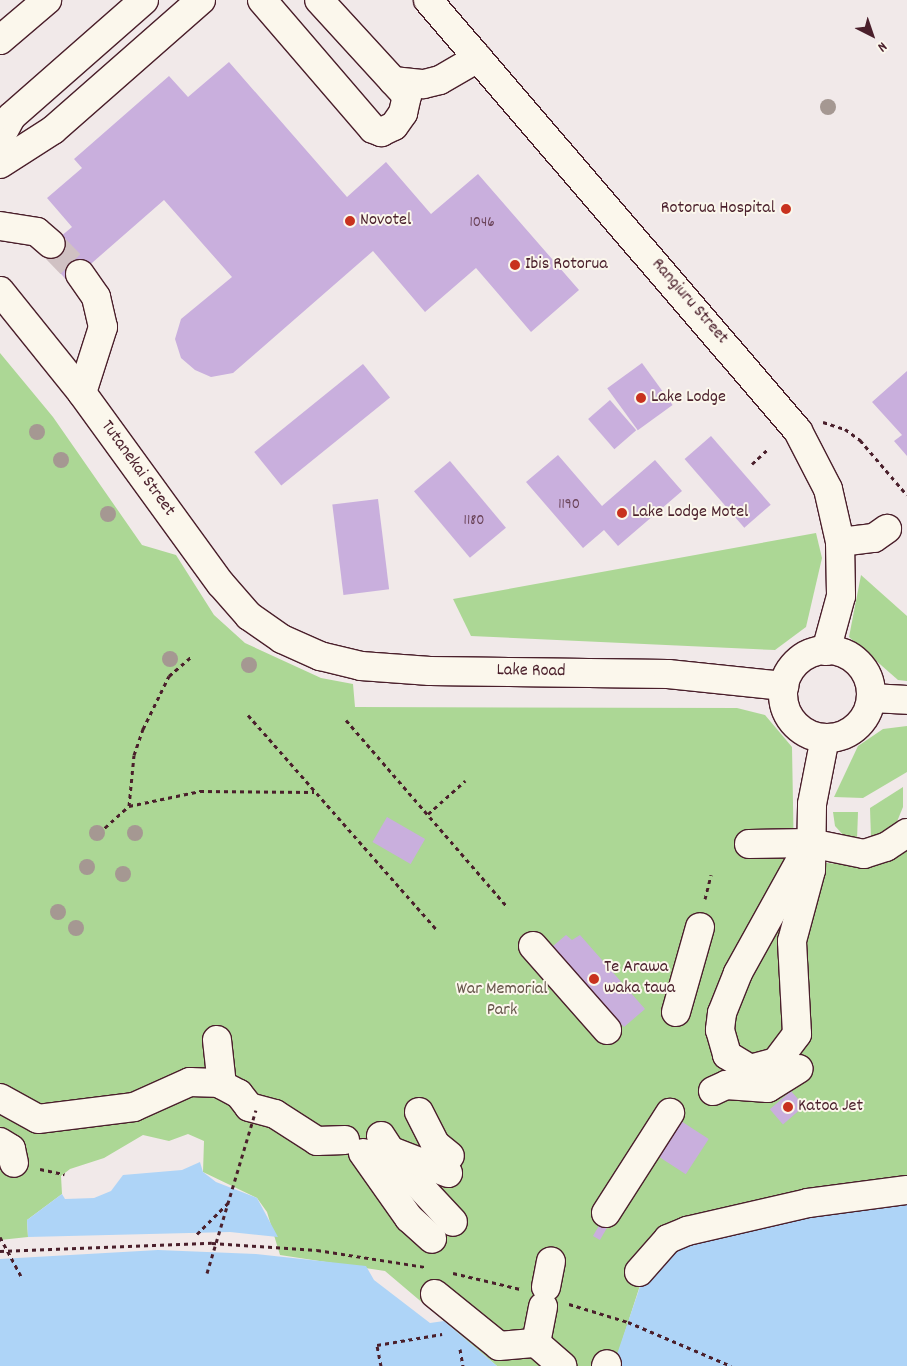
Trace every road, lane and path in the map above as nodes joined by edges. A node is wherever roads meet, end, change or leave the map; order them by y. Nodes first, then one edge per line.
1 (47, 0) edge
2 (144, 0) edge
3 (201, 0) edge
4 (262, 0) edge
5 (319, 0) edge
6 (428, 0) edge
7 (0, 40) edge
8 (478, 58) junction
9 (393, 81) junction
10 (0, 138) edge
11 (0, 164) edge
12 (0, 226) edge
13 (51, 244) tunnel mouth
14 (80, 274) tunnel mouth
15 (0, 291) edge
16 (82, 392) junction
17 (820, 422) dead end
18 (767, 450) dead end
19 (752, 464) dead end
20 (907, 495) edge
21 (887, 529) dead end
22 (840, 542) junction
23 (282, 639) joint
24 (826, 650) junction
25 (192, 656) dead end
26 (784, 686) junction
27 (871, 698) junction
28 (907, 700) edge
29 (248, 715) dead end
30 (346, 720) dead end
31 (825, 738) junction
32 (465, 781) dead end
33 (314, 792) junction
34 (129, 806) junction
35 (428, 814) junction
36 (99, 833) dead end
37 (907, 833) edge
38 (749, 844) dead end
39 (810, 844) junction
40 (711, 875) dead end
41 (705, 899) dead end
42 (508, 908) dead end
43 (762, 921) junction
44 (700, 927) dead end
45 (799, 928) junction
46 (437, 930) dead end
47 (533, 946) dead end
48 (676, 1012) dead end
49 (607, 1030) dead end
50 (218, 1040) dead end
51 (798, 1069) dead end
52 (222, 1083) junction
53 (713, 1092) dead end
54 (0, 1098) edge
55 (256, 1110) junction
56 (419, 1112) dead end
57 (670, 1113) dead end
58 (371, 1145) junction
59 (907, 1190) edge
60 (228, 1203) junction
61 (606, 1214) dead end
62 (453, 1222) dead end
63 (197, 1234) dead end
64 (0, 1237) edge
65 (432, 1239) dead end
66 (6, 1250) junction
67 (0, 1251) edge
68 (551, 1261) dead end
69 (428, 1267) dead end
70 (639, 1272) dead end
71 (207, 1273) dead end
72 (21, 1276) dead end
73 (544, 1297) junction
74 (445, 1302) junction
75 (536, 1343) junction
76 (381, 1366) edge
77 (506, 1366) edge
78 (562, 1366) edge
79 (731, 1366) edge

1 - 7 street
2 - 10 street
3 - 11 street
4 - 9 street
5 - 9 street
6 - 8 street, Rangiuru Street
8 - 9 street
8 - 22 street, Rangiuru Street
12 - 13 street
14 - 16 street
15 - 16 street, Tutanekai Street
16 - 23 street, Tutanekai Street
17 - 20 path
18 - 19 path
21 - 22 street
22 - 24 street, Rangiuru Street
23 - 26 street, Lake Road
24 - 26 street
24 - 27 street
25 - 34 path
26 - 31 street
27 - 28 street
27 - 31 street
29 - 33 path
30 - 35 path
31 - 39 street
32 - 35 path
33 - 34 path
33 - 46 path
34 - 36 path
35 - 42 path
37 - 39 street
38 - 39 street
39 - 43 street
39 - 45 street
40 - 41 path
43 - 45 street
43 - 45 street
44 - 48 street
47 - 49 street
50 - 52 street
51 - 53 street
52 - 54 street
52 - 55 street
55 - 58 street
55 - 60 path, bridge
56 - 58 street
57 - 61 street
58 - 62 street
58 - 65 street
59 - 70 street
60 - 63 path
60 - 71 path, bridge
64 - 66 path, bridge
66 - 67 path
66 - 69 path
66 - 72 path, bridge
68 - 73 street
73 - 74 path
73 - 75 street
73 - 79 path
74 - 75 street
74 - 76 path
74 - 77 street
75 - 78 street

